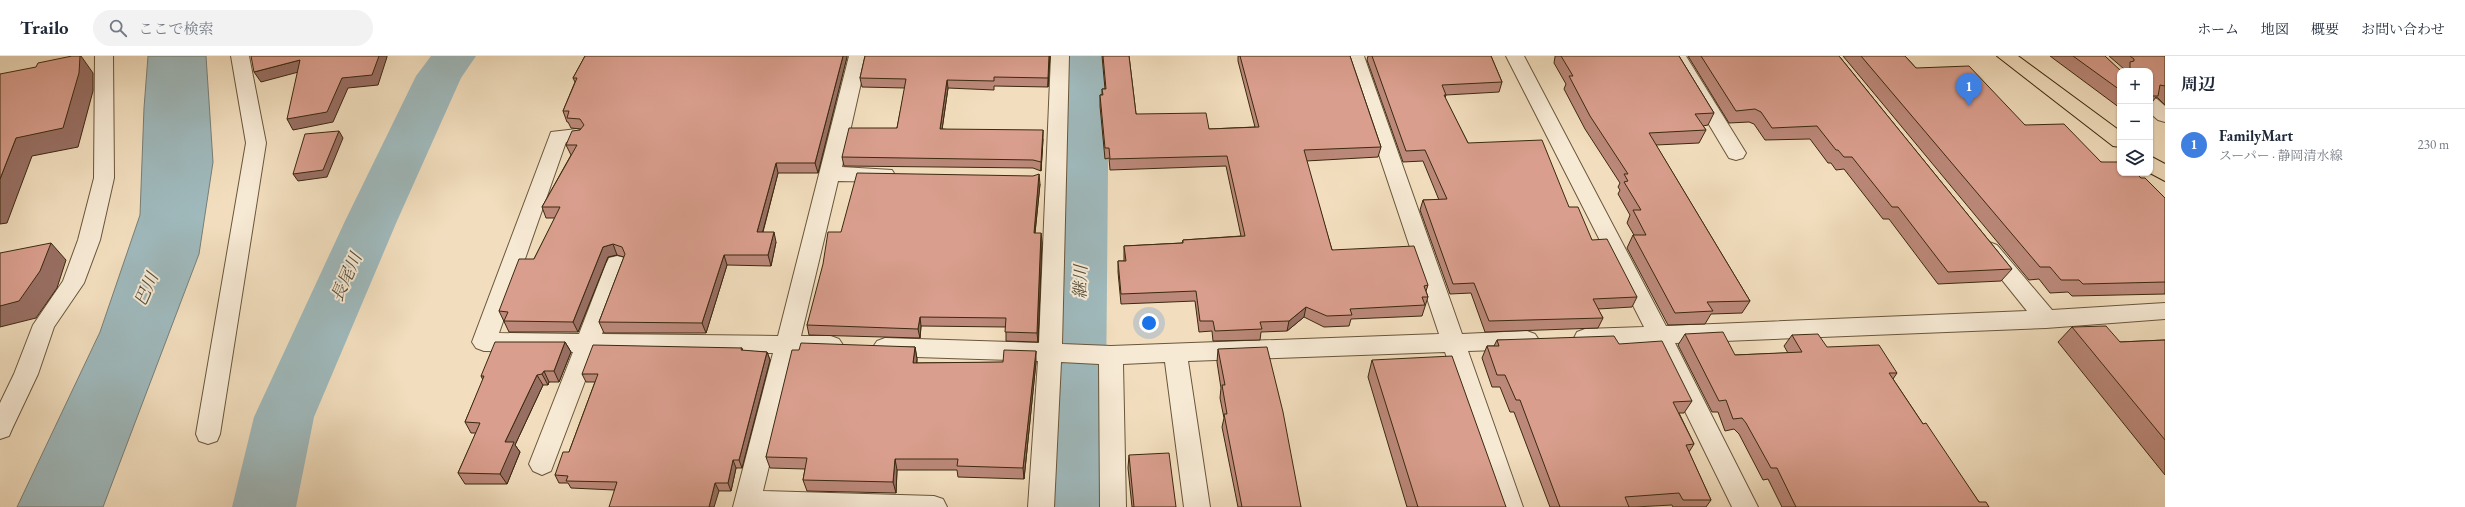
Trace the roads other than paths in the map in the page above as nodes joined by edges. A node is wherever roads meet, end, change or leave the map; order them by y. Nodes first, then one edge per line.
1 (104, 56) edge
2 (240, 56) edge
3 (858, 56) edge
4 (1060, 56) edge
5 (1355, 56) edge
6 (1515, 56) edge
7 (1677, 56) edge
8 (2006, 56) edge
9 (2151, 104) edge
10 (2165, 116) edge
11 (577, 135) edge
12 (2119, 140) edge
13 (1736, 153) dead end
14 (2153, 165) edge
15 (830, 174) junction
16 (2165, 174) edge
17 (901, 175) edge
18 (1976, 233) edge
19 (617, 264) dead end
20 (2165, 310) edge
21 (2046, 319) junction
22 (1660, 336) junction
23 (1568, 339) edge
24 (1544, 340) edge
25 (1452, 342) junction
26 (588, 344) junction
27 (787, 344) junction
28 (1050, 353) junction
29 (1175, 353) junction
30 (1111, 355) junction
31 (0, 429) edge
32 (208, 434) dead end
33 (542, 464) dead end
34 (746, 504) edge
35 (934, 507) edge
36 (1040, 507) edge
37 (1113, 507) edge
38 (1197, 507) edge
39 (1510, 507) edge
40 (1745, 507) edge

1 - 31 street
2 - 32 street
3 - 15 street
4 - 28 street
5 - 25 street
6 - 22 street
7 - 13 street
8 - 12 main road
9 - 10 street
11 - 26 street
14 - 16 main road
15 - 17 street
15 - 27 street
18 - 21 street
19 - 26 street
20 - 21 street
21 - 22 street
22 - 23 street
22 - 40 street
24 - 25 street
25 - 29 street
25 - 39 street
26 - 27 street
26 - 33 street
27 - 28 street
27 - 34 street
28 - 30 street
28 - 36 street
29 - 30 street
29 - 38 street
30 - 37 street
34 - 35 street

